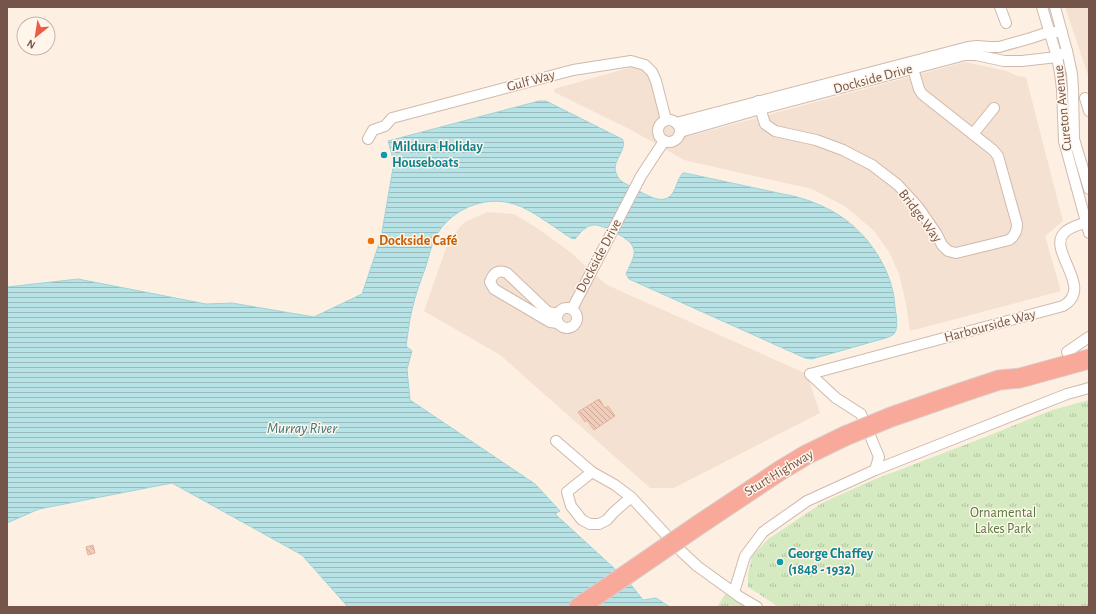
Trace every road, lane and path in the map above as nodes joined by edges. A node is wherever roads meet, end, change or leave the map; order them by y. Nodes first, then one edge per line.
1 (1000, 7) edge
2 (1042, 7) edge
3 (1055, 7) edge
4 (1006, 23) dead end
5 (1049, 32) junction
6 (1062, 32) junction
7 (1067, 51) junction
8 (1057, 57) junction
9 (912, 65) junction
10 (1085, 98) dead end
11 (759, 105) junction
12 (994, 108) dead end
13 (1089, 111) edge
14 (674, 125) junction
15 (973, 134) junction
16 (368, 139) dead end
17 (664, 141) junction
18 (1089, 189) edge
19 (1088, 222) edge
20 (1089, 233) edge
21 (572, 308) junction
22 (558, 319) junction
23 (1089, 337) edge
24 (1089, 346) edge
25 (1067, 352) junction
26 (1089, 359) edge
27 (1000, 380) junction
28 (1089, 388) edge
29 (556, 441) dead end
30 (875, 470) junction
31 (592, 472) junction
32 (631, 497) junction
33 (734, 592) junction
34 (579, 607) edge
35 (757, 607) edge

1 - 4 street
2 - 5 street, Cureton Avenue
3 - 6 street, Cureton Avenue
5 - 6 street, Dockside Drive
5 - 8 street, Cureton Avenue
5 - 9 street, Dockside Drive
6 - 7 street, Cureton Avenue
7 - 8 street, Dockside Drive
7 - 18 street, Cureton Avenue
8 - 9 street, Dockside Drive
8 - 19 street, Cureton Avenue
9 - 11 street, Dockside Drive
9 - 15 street, Bridge Way
10 - 13 street, Cureton Avenue
11 - 14 street, Dockside Drive
11 - 15 street, Bridge Way
12 - 15 street
14 - 16 street, Gulf Way
14 - 17 street
14 - 17 street
17 - 21 street, Dockside Drive
19 - 20 street, Cureton Avenue
19 - 30 street, Harbourside Way
21 - 22 street
21 - 22 street
22 - 22 street
23 - 25 street
24 - 25 highway, Sturt Highway
25 - 27 highway, Sturt Highway
26 - 27 highway, Sturt Highway
27 - 34 highway, Sturt Highway, bridge
28 - 30 street
29 - 31 street
30 - 33 street
31 - 32 street
31 - 32 street
32 - 33 street
33 - 35 street

